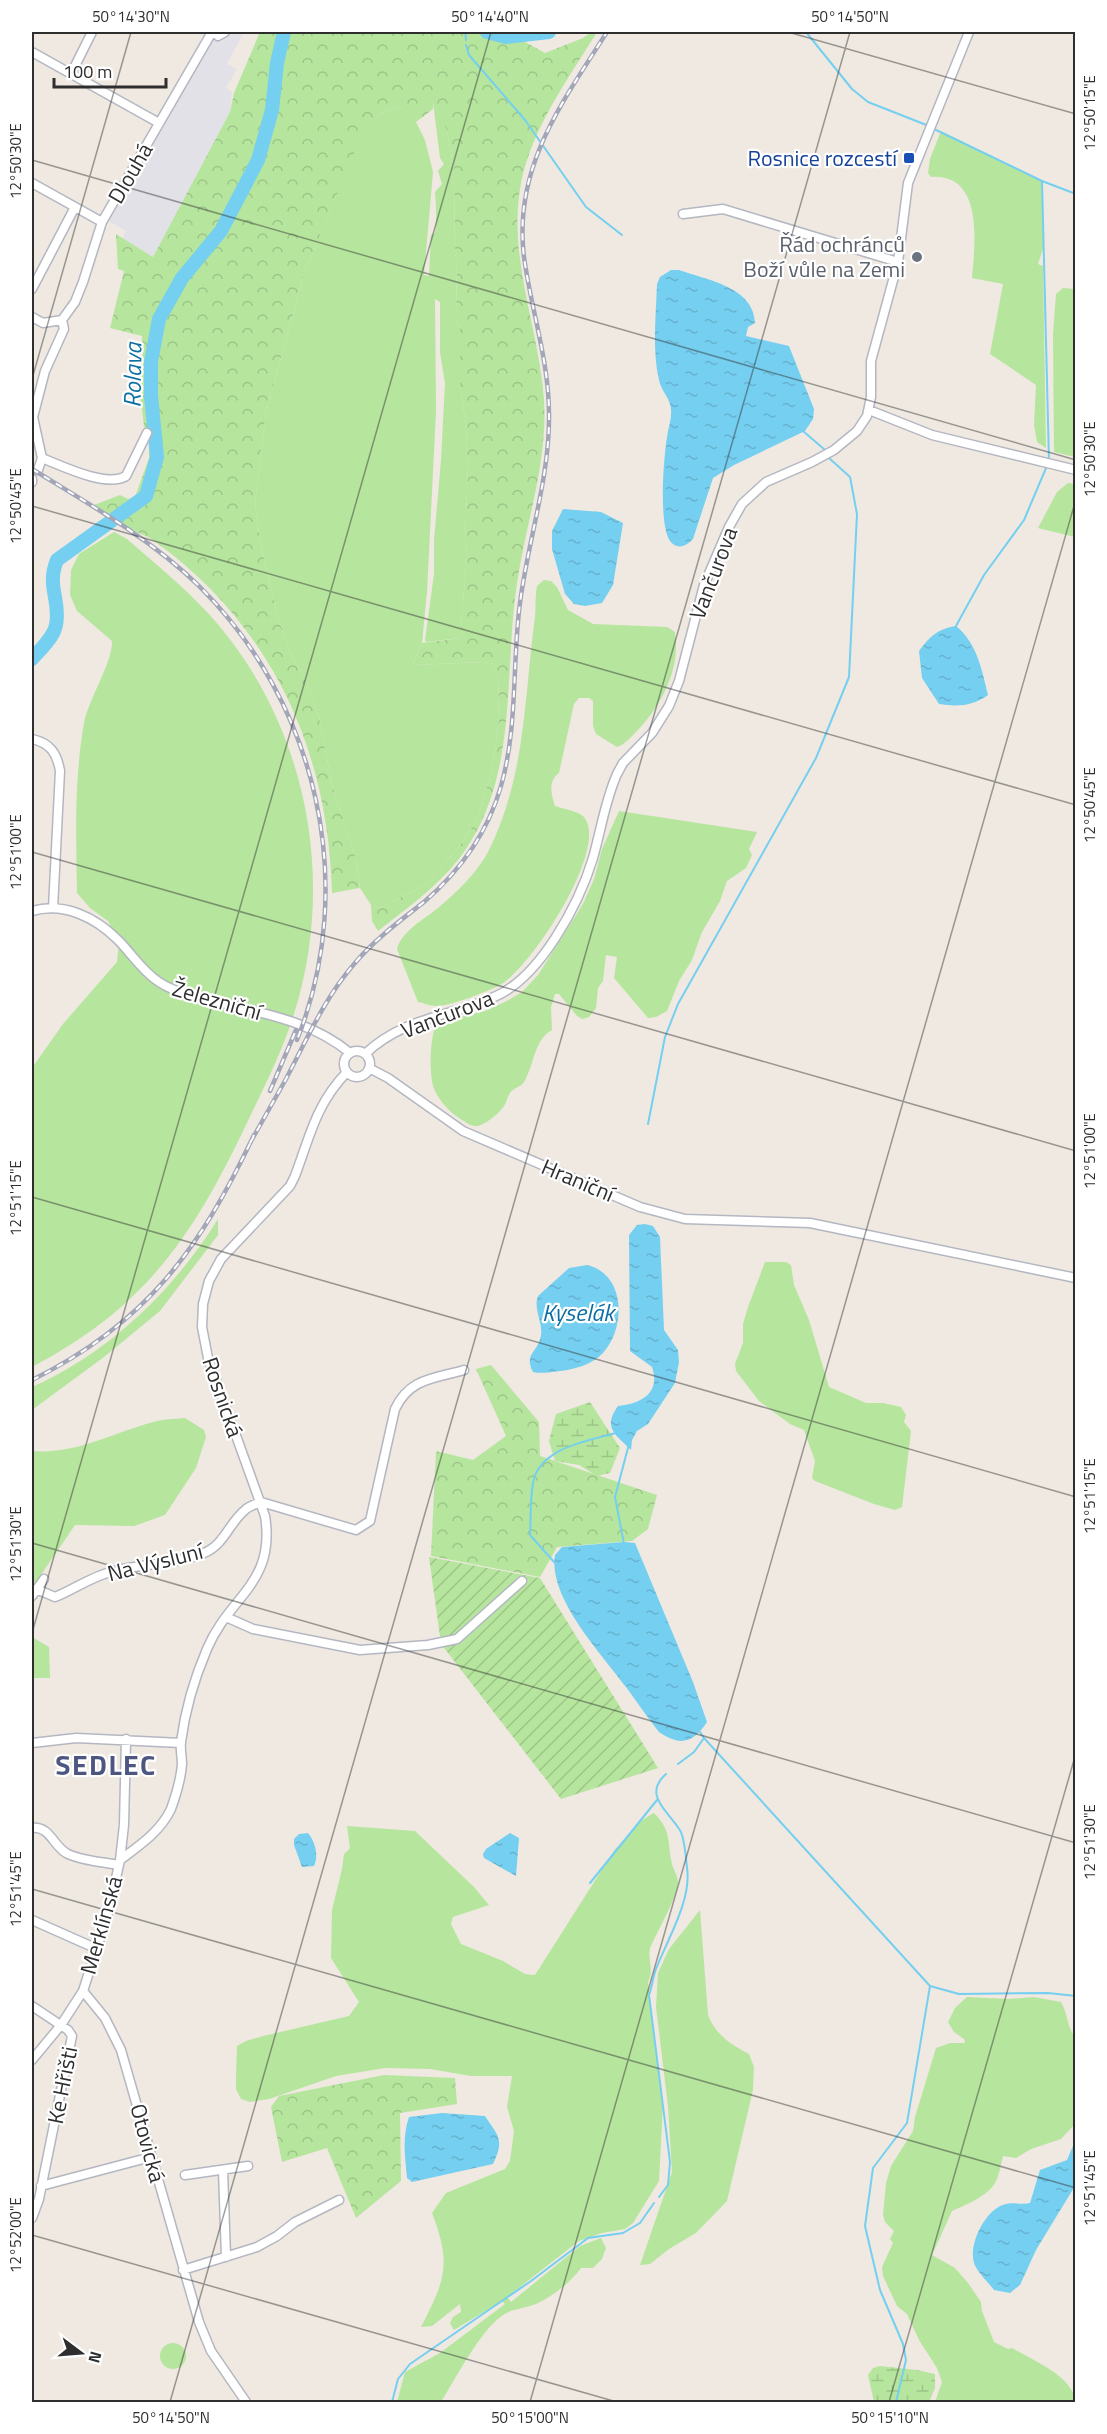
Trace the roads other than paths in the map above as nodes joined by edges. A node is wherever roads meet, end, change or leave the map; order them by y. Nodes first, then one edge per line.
1 (92, 32) edge
2 (213, 32) edge
3 (225, 32) edge
4 (969, 32) edge
5 (32, 52) edge
6 (71, 74) junction
7 (159, 123) junction
8 (32, 183) edge
9 (75, 207) junction
10 (683, 214) dead end
11 (102, 222) junction
12 (898, 262) junction
13 (32, 289) edge
14 (32, 317) edge
15 (62, 320) junction
16 (869, 410) junction
17 (147, 434) dead end
18 (42, 458) junction
19 (38, 470) dead end
20 (1076, 470) edge
21 (32, 739) edge
22 (53, 908) junction
23 (32, 911) edge
24 (350, 1053) junction
25 (365, 1054) junction
26 (369, 1068) junction
27 (347, 1072) junction
28 (1076, 1278) edge
29 (464, 1370) dead end
30 (261, 1502) junction
31 (44, 1579) dead end
32 (522, 1581) dead end
33 (34, 1593) edge
34 (226, 1617) junction
35 (126, 1739) junction
36 (32, 1743) edge
37 (181, 1743) junction
38 (32, 1828) edge
39 (119, 1863) junction
40 (32, 1920) edge
41 (95, 1948) junction
42 (83, 1991) junction
43 (32, 2006) edge
44 (61, 2025) junction
45 (32, 2060) edge
46 (152, 2157) junction
47 (248, 2166) dead end
48 (223, 2170) junction
49 (185, 2175) dead end
50 (41, 2186) junction
51 (339, 2200) dead end
52 (32, 2218) edge
53 (226, 2257) junction
54 (183, 2270) junction
55 (246, 2403) edge

1 - 6 street
2 - 3 street, Dlouhá
2 - 7 street, Dlouhá
4 - 12 street
5 - 6 street
6 - 7 street
7 - 11 street, Dlouhá
8 - 9 street
9 - 11 street
9 - 13 street
10 - 12 street
11 - 15 street, Dlouhá
12 - 16 street
14 - 15 street
15 - 18 street, Dlouhá
16 - 20 street
16 - 25 street, Vančurova
17 - 18 street
18 - 19 street
21 - 22 street
22 - 23 street, Železniční
22 - 24 street, Železniční
24 - 25 street
24 - 27 street
25 - 26 street
26 - 27 street
26 - 28 street, Hraniční
27 - 30 street, Rosnická
29 - 30 street
30 - 33 street, Na Výsluní
30 - 34 street, Rosnická
31 - 33 street
32 - 34 street
34 - 37 street, Rosnická
35 - 36 street
35 - 37 street
35 - 39 street, Merklínská
37 - 39 street, Merklínská
38 - 39 street
39 - 41 street, Merklínská
40 - 41 street
41 - 42 street, Merklínská
42 - 44 street, Merklínská
42 - 46 street, Otovická
43 - 44 street
44 - 45 street, Merklínská
44 - 50 street, Ke Hřišti
46 - 50 street
46 - 54 street, Otovická
47 - 48 street
48 - 49 street
48 - 53 street
50 - 52 street, Ke Hřišti
51 - 53 street
53 - 54 street
54 - 55 street, Otovická

